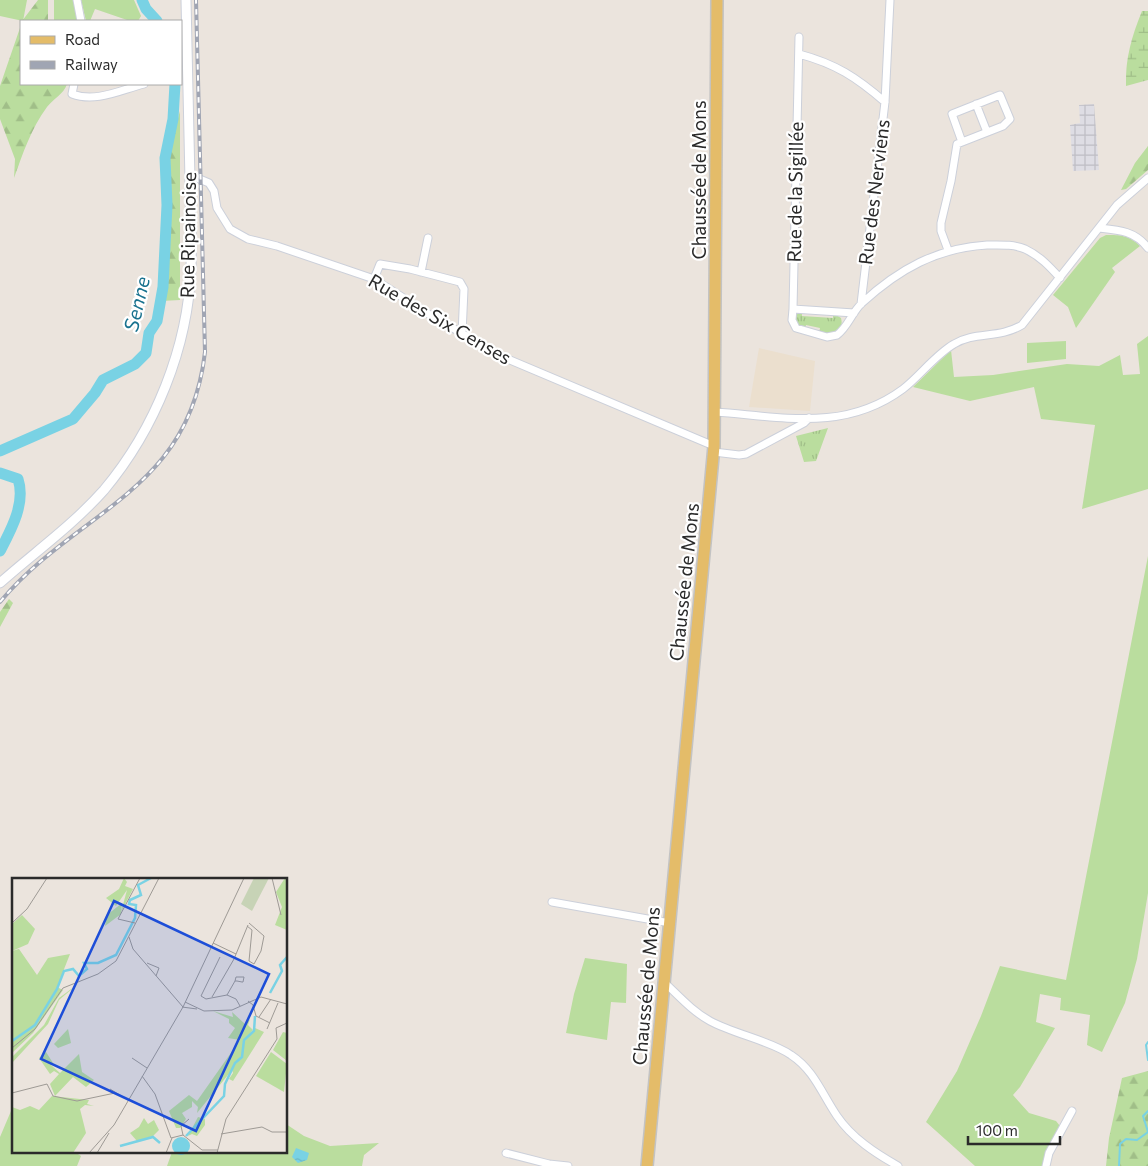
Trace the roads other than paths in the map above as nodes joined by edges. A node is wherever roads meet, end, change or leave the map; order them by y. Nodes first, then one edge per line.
1 (77, 0) edge
2 (186, 0) edge
3 (717, 0) edge
4 (890, 0) edge
5 (81, 20) edge
6 (800, 37) dead end
7 (799, 54) junction
8 (184, 75) edge
9 (74, 85) edge
10 (141, 85) edge
11 (885, 102) junction
12 (976, 104) junction
13 (987, 132) junction
14 (962, 142) junction
15 (190, 175) junction
16 (1148, 178) edge
17 (1099, 228) junction
18 (428, 238) dead end
19 (1148, 248) edge
20 (948, 250) junction
21 (421, 272) junction
22 (1060, 278) junction
23 (374, 279) junction
24 (861, 304) junction
25 (792, 309) junction
26 (854, 313) junction
27 (462, 334) junction
28 (716, 412) junction
29 (809, 418) junction
30 (714, 449) junction
31 (0, 583) edge
32 (552, 902) dead end
33 (670, 922) junction
34 (664, 982) junction
35 (1072, 1111) dead end
36 (506, 1153) dead end
37 (548, 1165) edge
38 (568, 1166) edge
39 (647, 1166) edge
40 (898, 1166) edge
41 (1046, 1166) edge

1 - 5 street
2 - 8 street, Rue Ripainoise
3 - 28 main road, Chaussée de Mons
4 - 11 street, Rue des Nerviens
6 - 7 street, Rue de la Sigillée
7 - 11 street
7 - 25 street, Rue de la Sigillée
8 - 15 street, Rue Ripainoise
9 - 10 street
11 - 24 street, Rue des Nerviens
12 - 13 street
12 - 13 street
12 - 14 street
13 - 14 street
14 - 20 street
15 - 23 street, Rue des Six Censes
15 - 31 street, Rue Ripainoise
16 - 17 street
17 - 19 street
17 - 22 street
18 - 21 street
20 - 22 street
20 - 24 street
21 - 23 street
21 - 27 street
22 - 29 street
23 - 27 street, Rue des Six Censes
24 - 26 street
25 - 26 street
25 - 26 street, Rue de la Sigillée
27 - 30 street, Rue des Six Censes
28 - 29 street
28 - 30 main road, Chaussée de Mons
29 - 30 street, Rue des Six Censes
30 - 33 main road, Chaussée de Mons
32 - 33 street
33 - 34 main road, Chaussée de Mons
34 - 39 main road, Chaussée de Mons
34 - 40 street
35 - 41 street
36 - 37 street
37 - 38 street

